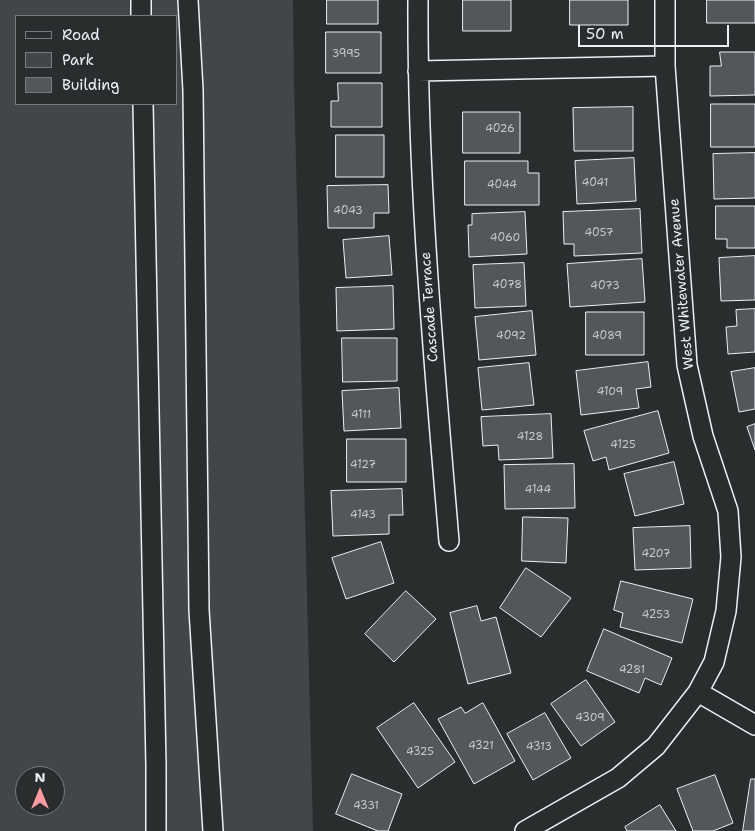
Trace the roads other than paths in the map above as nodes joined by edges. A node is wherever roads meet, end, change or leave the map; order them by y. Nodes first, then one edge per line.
1 (141, 0) edge
2 (188, 0) edge
3 (418, 0) edge
4 (665, 0) edge
5 (141, 15) edge
6 (665, 66) junction
7 (418, 72) junction
8 (143, 105) edge
9 (449, 542) dead end
10 (698, 692) junction
11 (755, 725) edge
12 (157, 831) edge
13 (213, 831) edge
14 (525, 831) edge

1 - 5 street
2 - 13 street
3 - 7 street, Cascade Terrace
4 - 6 street, West Whitewater Avenue
6 - 7 street
6 - 10 street, West Whitewater Avenue
7 - 9 street, Cascade Terrace
8 - 12 street
10 - 11 street
10 - 14 street, West Whitewater Avenue

